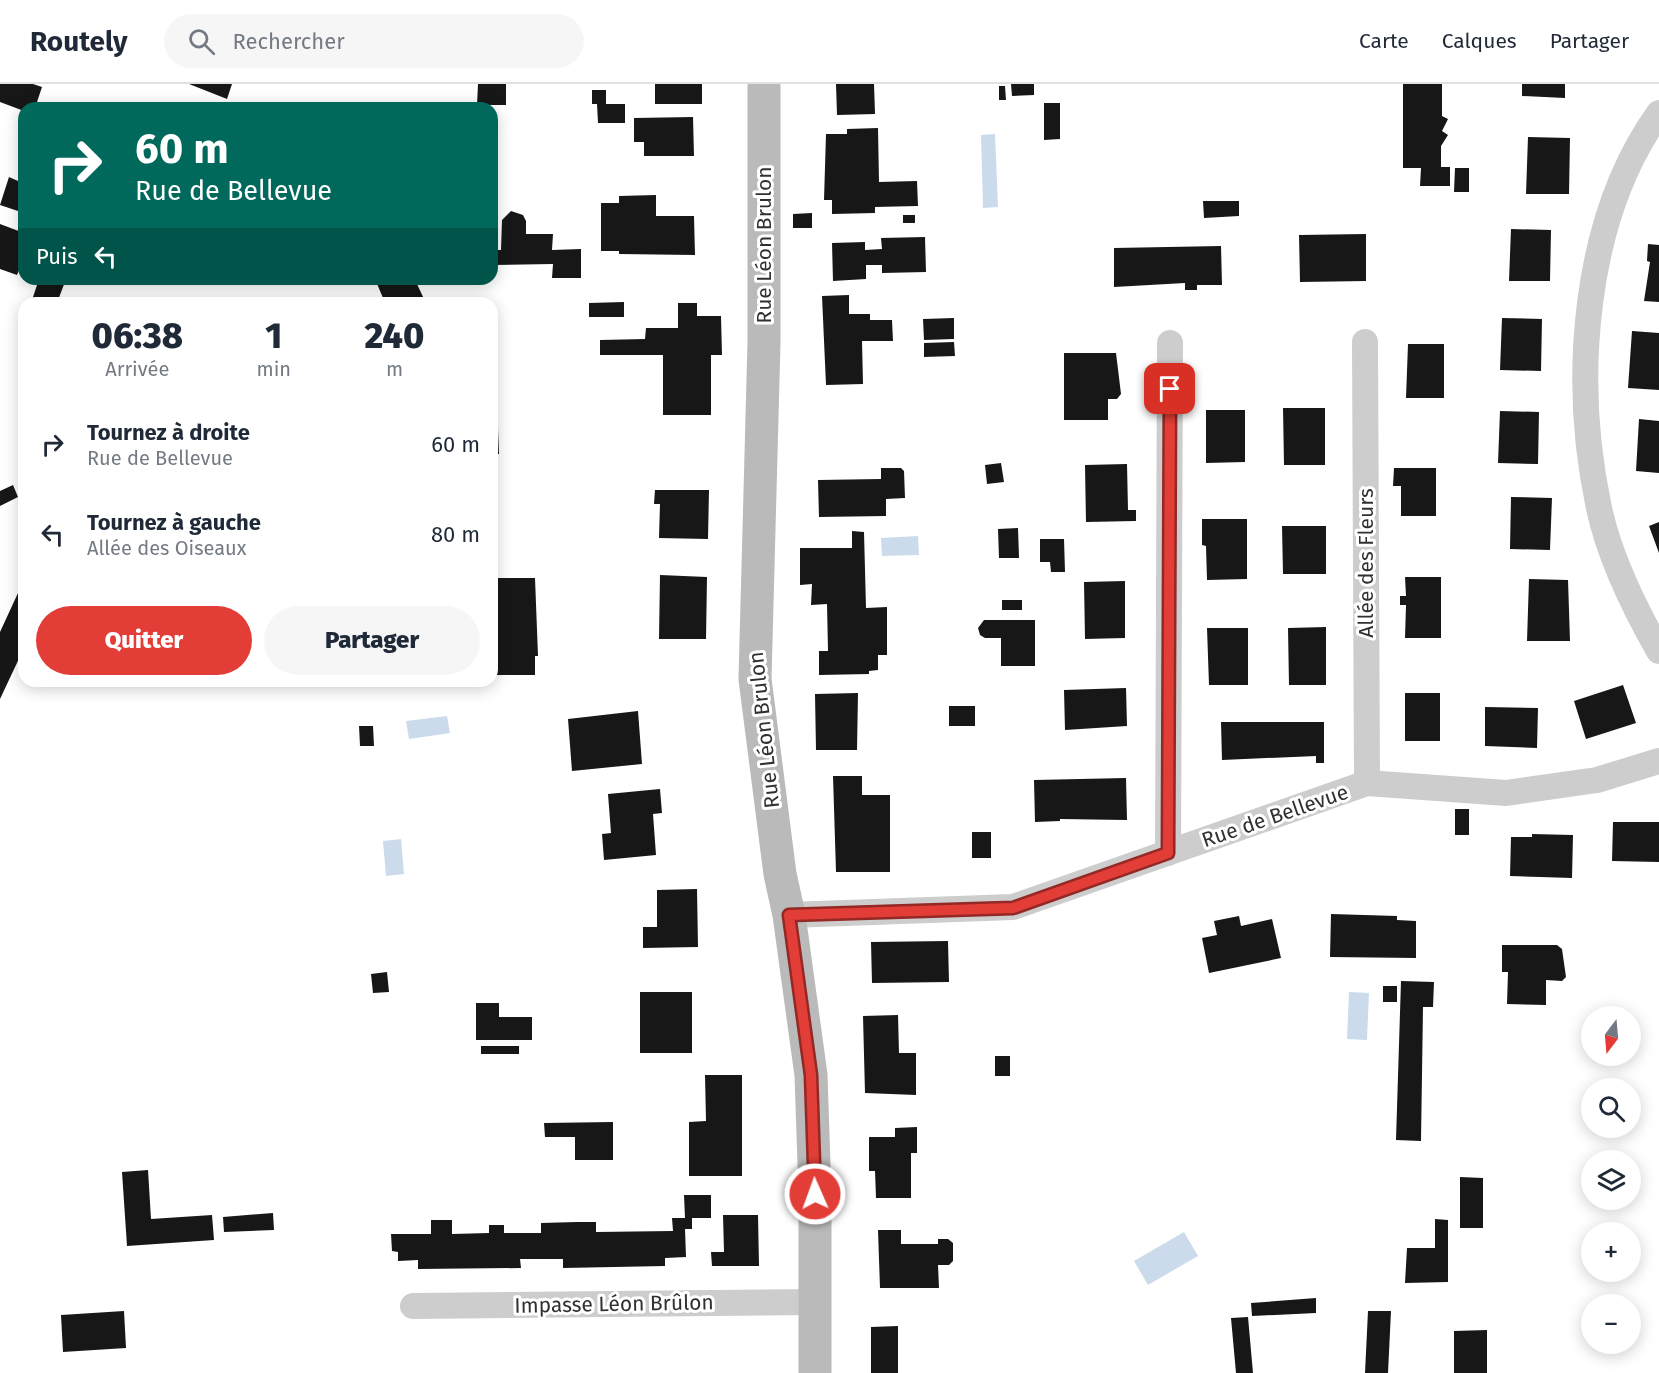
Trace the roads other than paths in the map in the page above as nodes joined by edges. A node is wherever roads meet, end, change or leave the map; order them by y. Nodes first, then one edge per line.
1 (764, 84) edge
2 (1659, 113) edge
3 (1365, 342) dead end
4 (1170, 343) dead end
5 (1659, 651) edge
6 (1659, 761) edge
7 (1367, 783) junction
8 (1168, 853) junction
9 (789, 915) junction
10 (814, 1302) junction
11 (412, 1306) dead end
12 (814, 1373) edge

1 - 9 street, Rue Léon Brulon
2 - 5 street
3 - 7 street, Allée des Fleurs
4 - 8 street
6 - 7 street, Rue de Bellevue
7 - 8 street, Rue de Bellevue
8 - 9 street, Rue de Bellevue
9 - 10 street, Rue Léon Brulon
10 - 11 street, Impasse Léon Brûlon
10 - 12 street, Rue Léon Brulon

